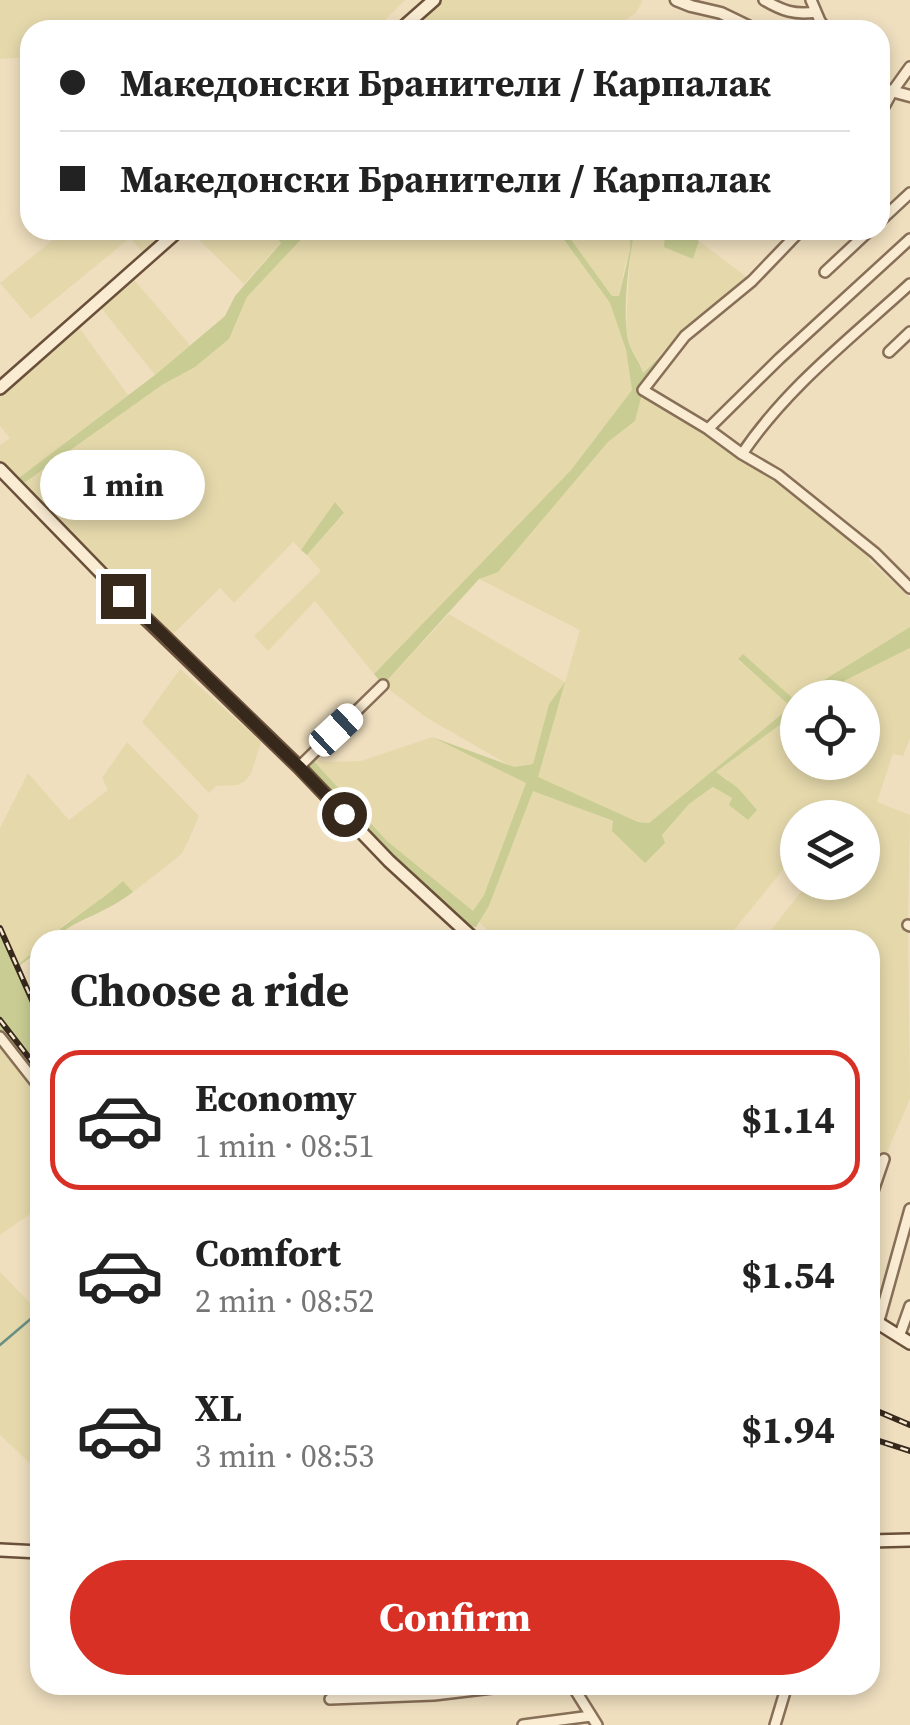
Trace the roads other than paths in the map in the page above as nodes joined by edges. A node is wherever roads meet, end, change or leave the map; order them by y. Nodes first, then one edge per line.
1 (434, 0) edge
2 (676, 0) edge
3 (764, 0) edge
4 (812, 0) edge
5 (816, 12) junction
6 (411, 20) edge
7 (735, 20) edge
8 (819, 20) edge
9 (910, 67) edge
10 (890, 86) edge
11 (910, 193) edge
12 (890, 212) edge
13 (910, 239) edge
14 (168, 240) edge
15 (791, 240) edge
16 (859, 240) edge
17 (825, 272) dead end
18 (910, 284) edge
19 (910, 332) edge
20 (888, 352) dead end
21 (0, 388) edge
22 (708, 429) junction
23 (742, 454) junction
24 (0, 470) edge
25 (909, 584) edge
26 (383, 685) dead end
27 (299, 767) junction
28 (463, 930) edge
29 (0, 1037) edge
30 (30, 1075) edge
31 (884, 1158) dead end
32 (880, 1170) edge
33 (910, 1208) edge
34 (880, 1302) edge
35 (910, 1306) edge
36 (880, 1325) edge
37 (904, 1340) edge
38 (910, 1540) edge
39 (880, 1541) edge
40 (0, 1550) edge
41 (30, 1552) edge
42 (442, 1695) edge
43 (578, 1695) edge
44 (784, 1695) edge
45 (330, 1699) dead end
46 (594, 1720) edge
47 (523, 1725) edge
48 (775, 1725) edge

1 - 6 main road
2 - 7 street
3 - 5 street
4 - 5 street
5 - 8 street
9 - 10 street
11 - 12 street
13 - 22 street
14 - 21 main road
15 - 22 street
16 - 17 street
18 - 23 street
19 - 20 street
22 - 23 street
23 - 25 street
24 - 27 main road
26 - 27 street
27 - 28 main road
29 - 30 street
31 - 32 street
33 - 34 street
35 - 37 street
36 - 37 main road
38 - 39 main road
40 - 41 main road
42 - 45 street
43 - 46 street
44 - 48 street
46 - 47 street

